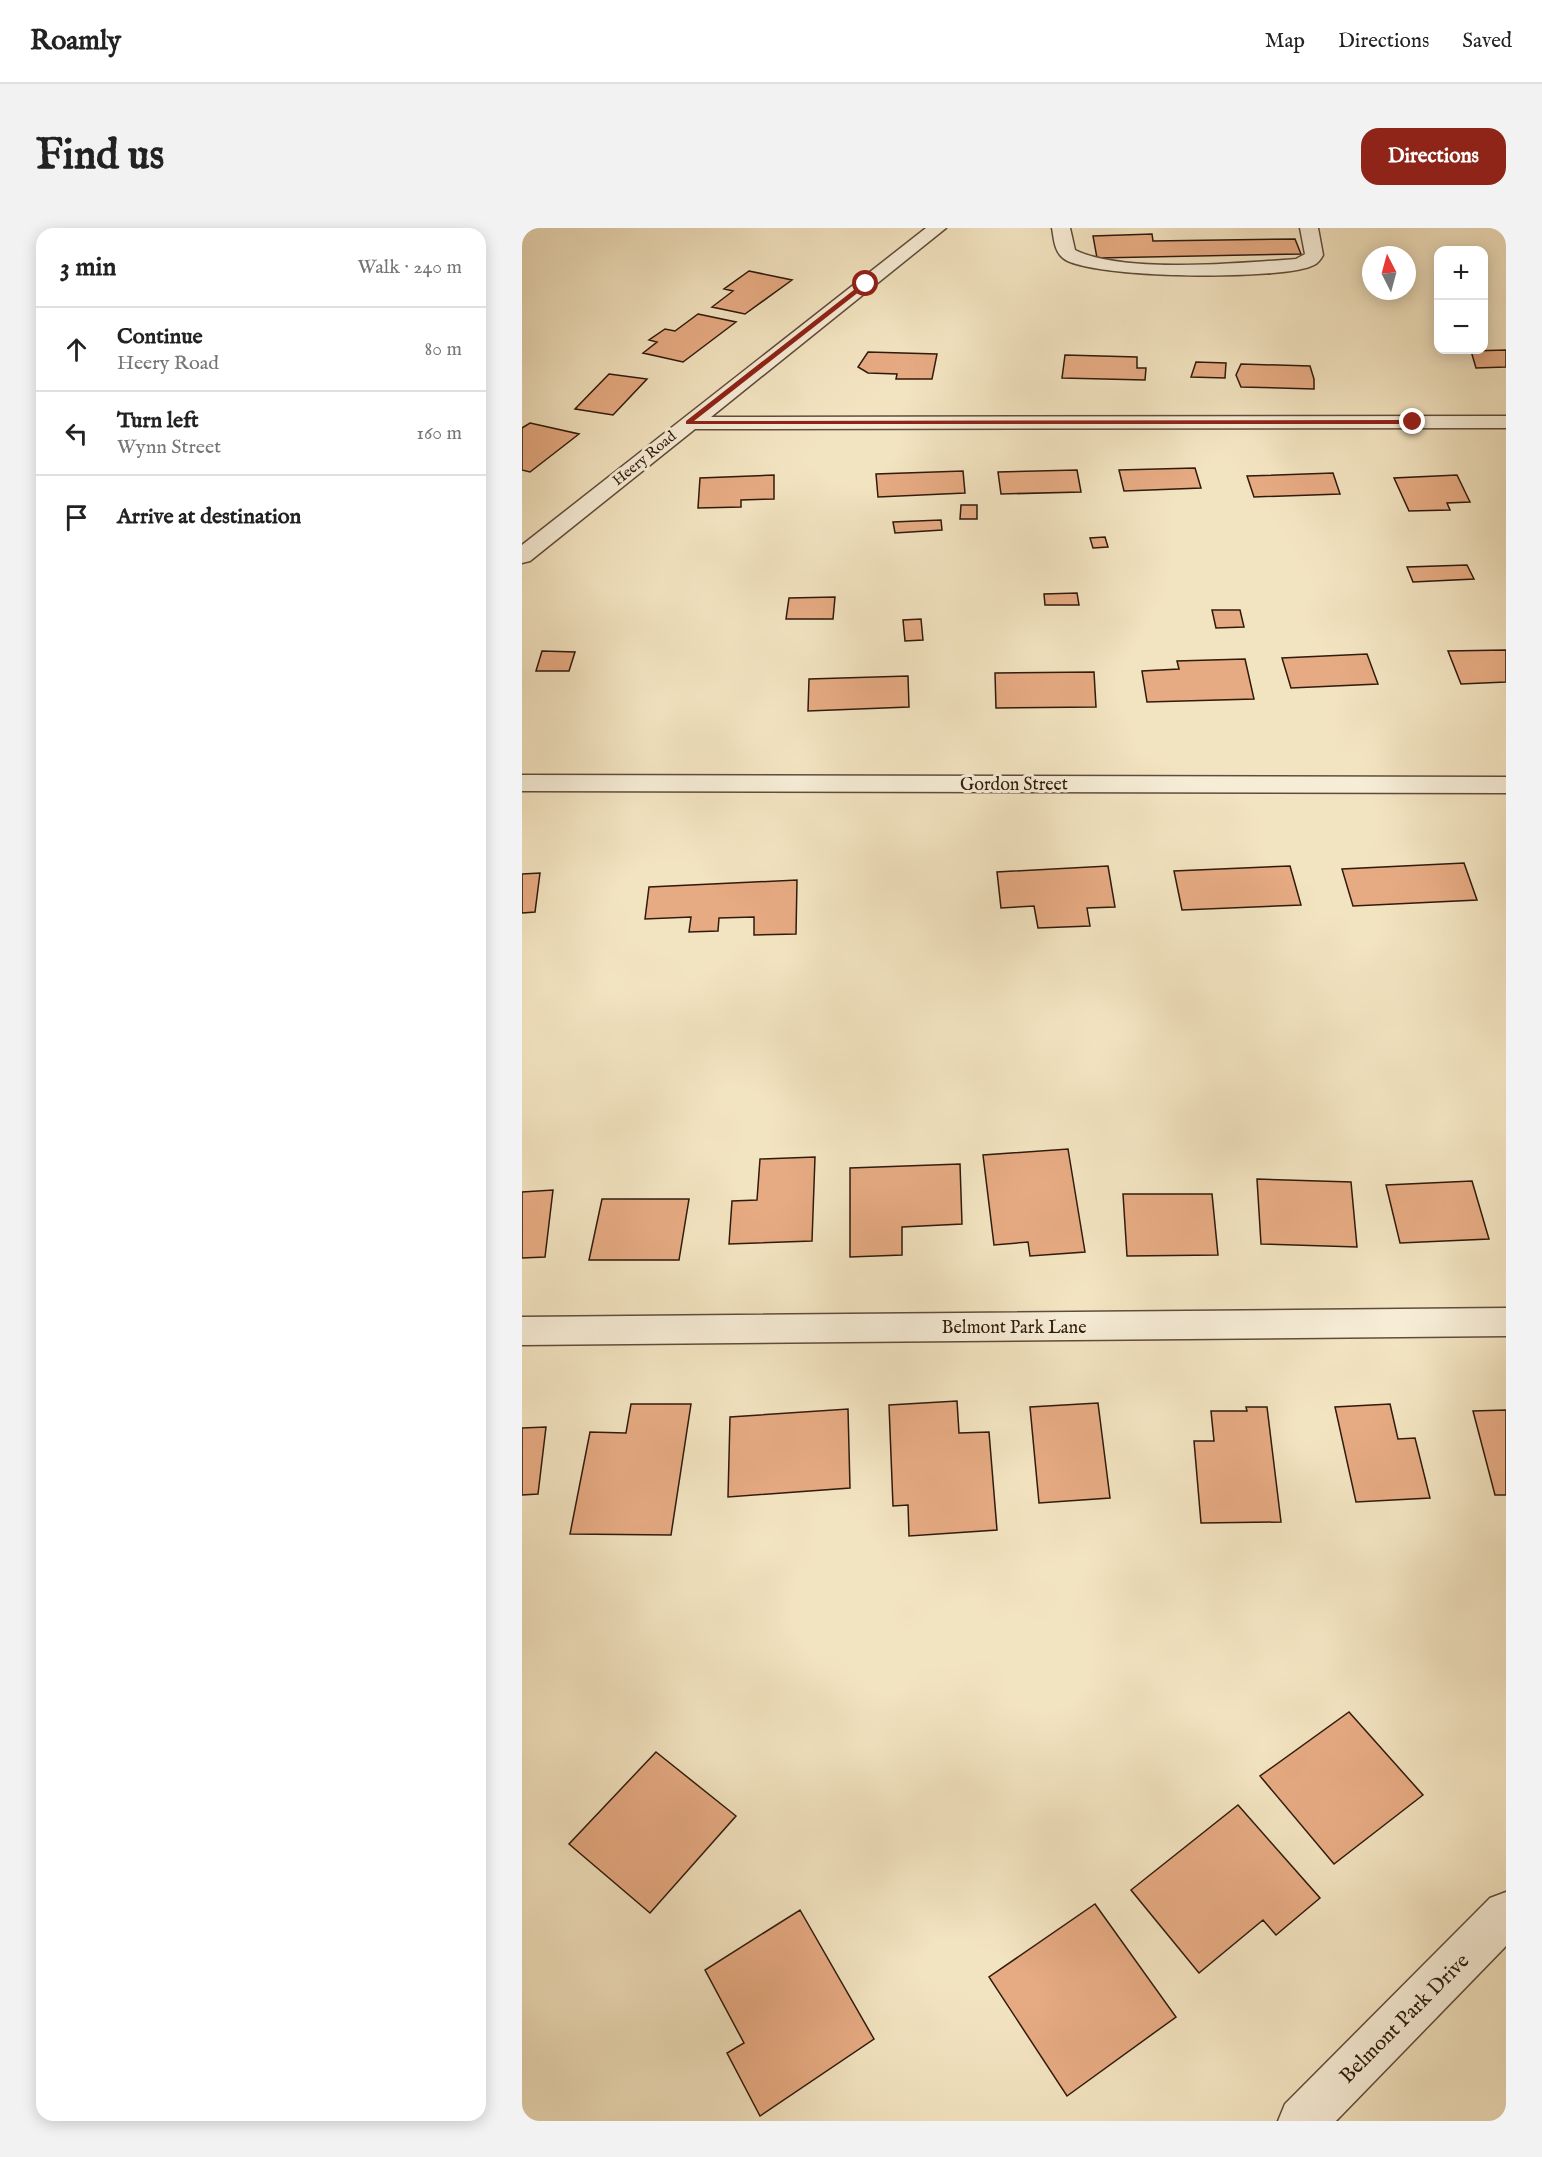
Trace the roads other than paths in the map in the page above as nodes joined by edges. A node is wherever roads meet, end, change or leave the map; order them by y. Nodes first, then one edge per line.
1 (937, 228) edge
2 (1061, 228) edge
3 (1309, 228) edge
4 (1506, 422) edge
5 (688, 423) junction
6 (522, 556) edge
7 (522, 783) edge
8 (1506, 785) edge
9 (1506, 1322) edge
10 (522, 1331) edge
11 (1506, 1914) edge
12 (1302, 2121) edge

1 - 5 street, Heery Road
2 - 3 street
4 - 5 street
5 - 6 street, Heery Road
7 - 8 street, Gordon Street
9 - 10 street, Belmont Park Lane
11 - 12 street, Belmont Park Drive

